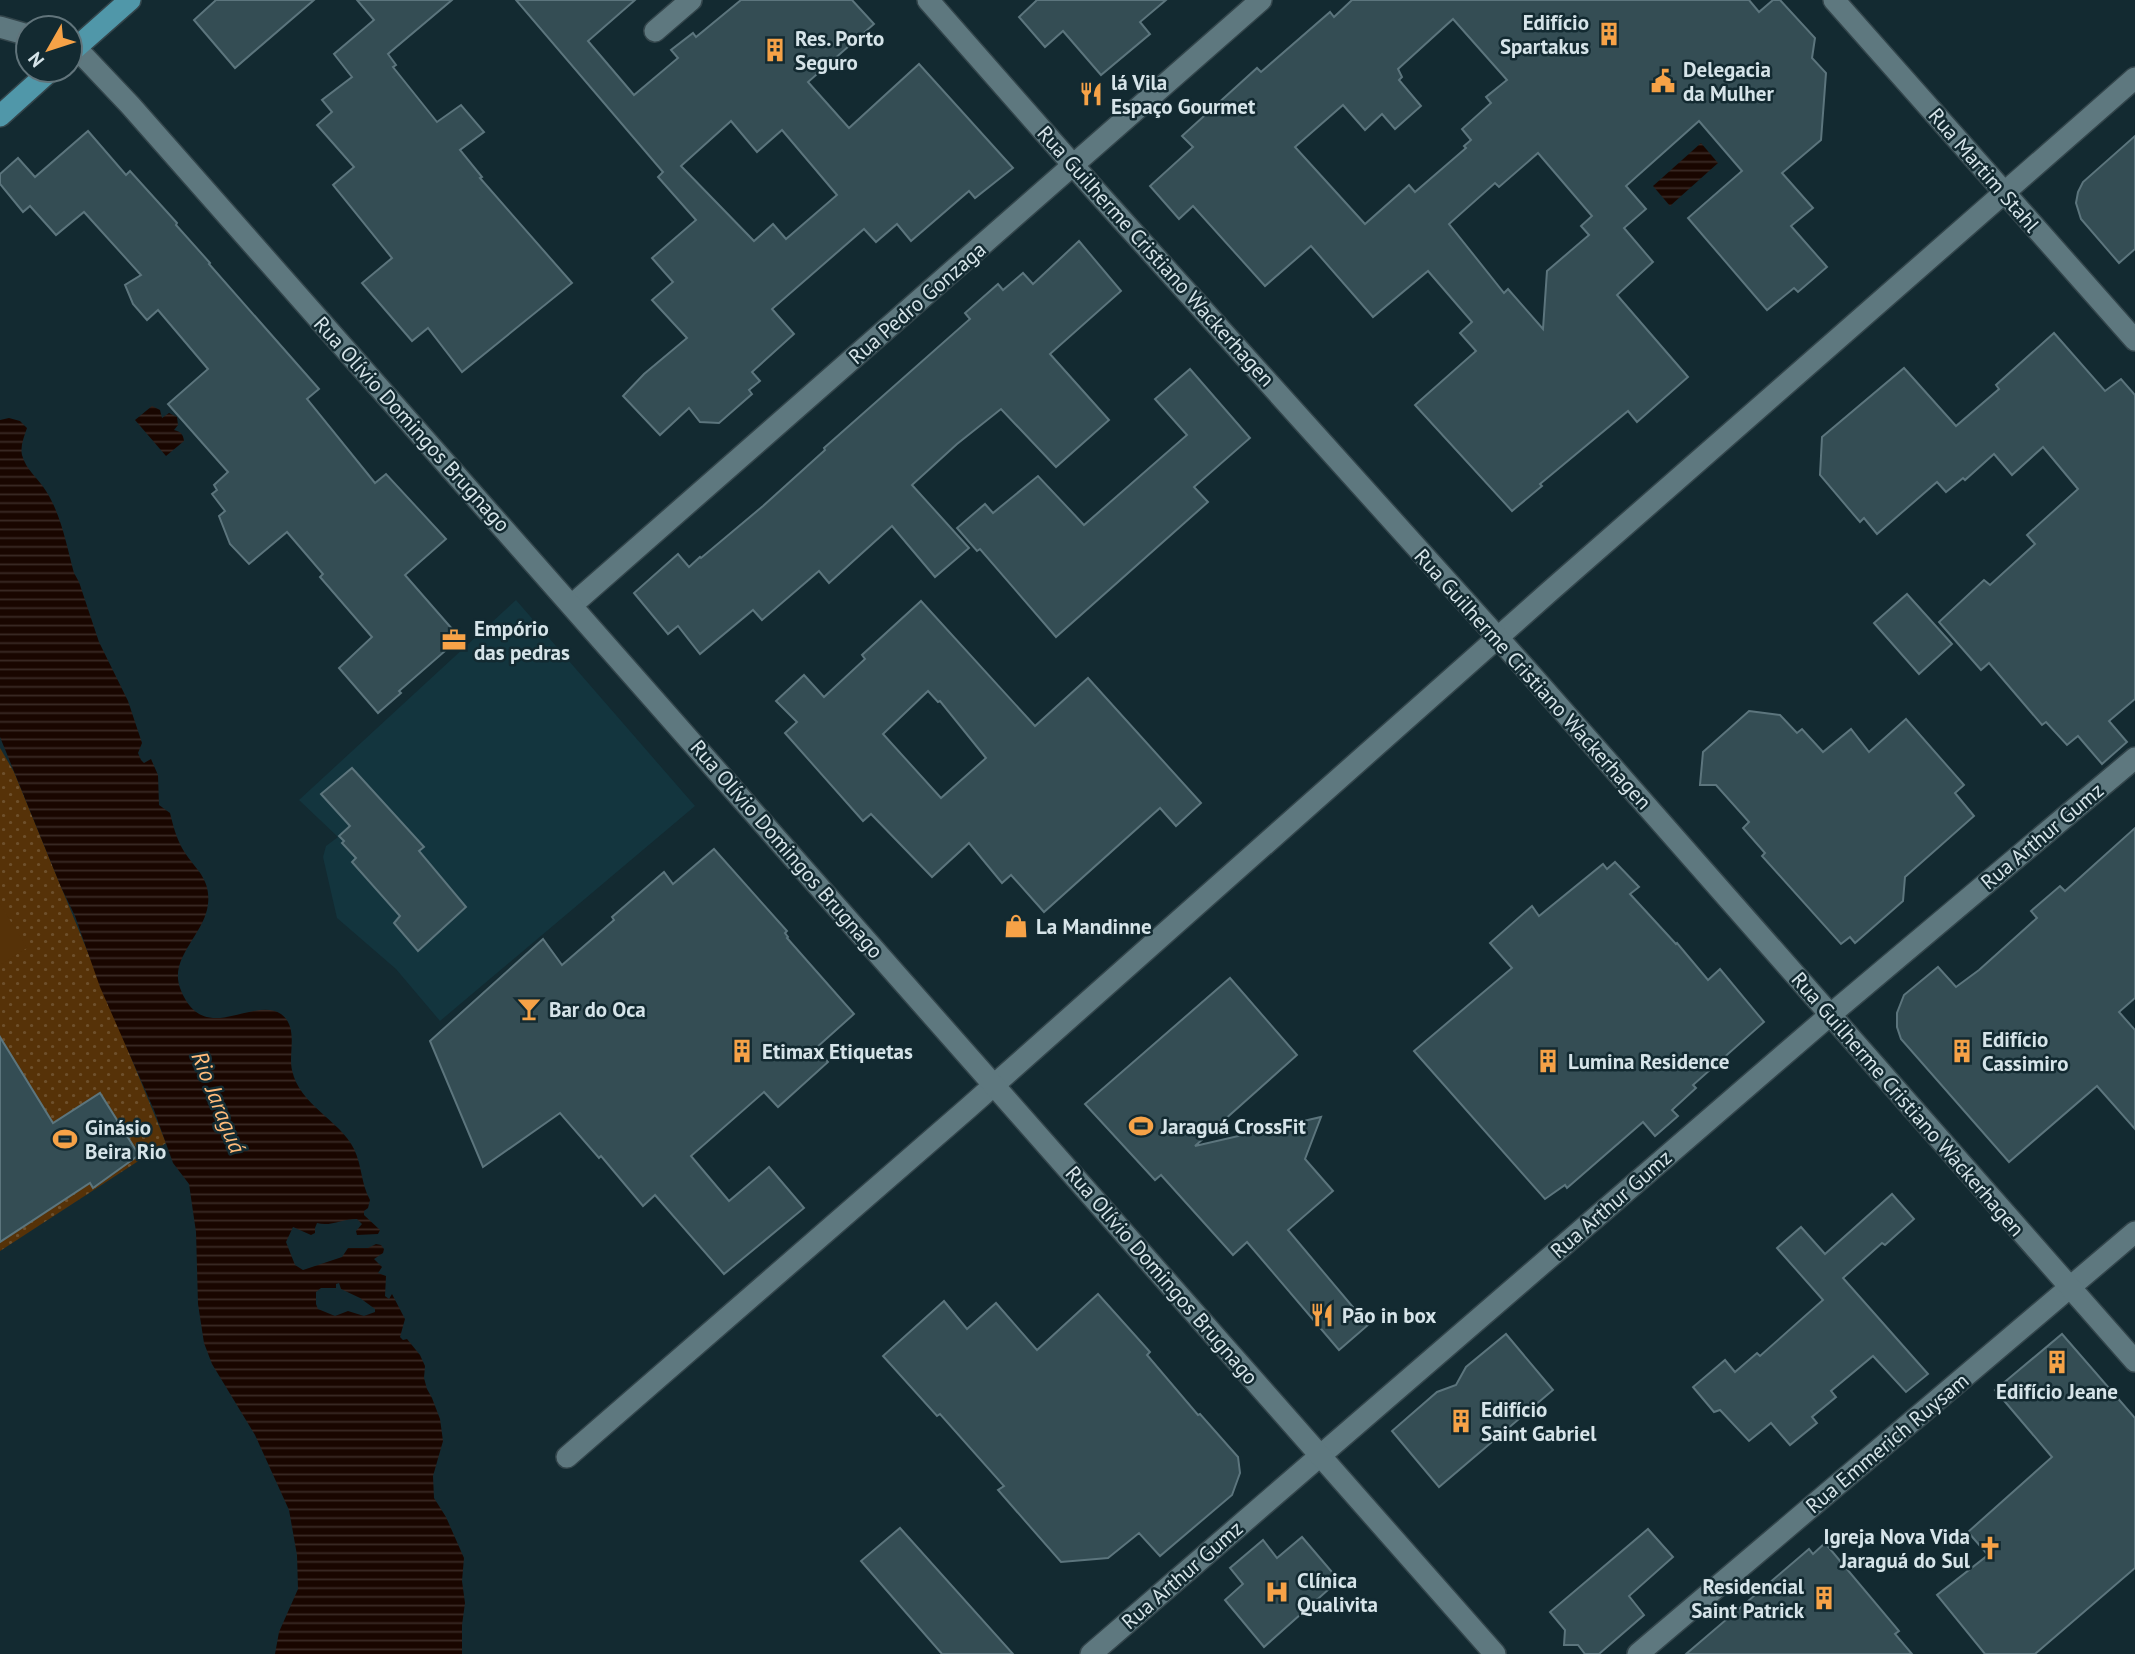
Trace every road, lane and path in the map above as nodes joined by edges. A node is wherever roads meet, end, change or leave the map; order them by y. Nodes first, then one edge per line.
1 (130, 0) edge
2 (691, 0) edge
3 (928, 0) edge
4 (1261, 0) edge
5 (1834, 0) edge
6 (655, 31) dead end
7 (84, 39) edge
8 (84, 61) edge
9 (2135, 78) edge
10 (35, 84) edge
11 (0, 116) edge
12 (1074, 165) junction
13 (2004, 192) junction
14 (2135, 340) edge
15 (572, 605) junction
16 (1498, 638) junction
17 (2135, 758) edge
18 (1830, 1015) junction
19 (995, 1085) junction
20 (2135, 1232) edge
21 (2070, 1287) junction
22 (2135, 1361) edge
23 (1321, 1456) junction
24 (568, 1457) dead end
25 (1091, 1654) edge
26 (1495, 1654) edge
27 (1638, 1654) edge

1 - 7 main road
2 - 6 street
3 - 12 street, Rua Guilherme Cristiano Wackerhagen
4 - 12 street, Rua Pedro Gonzaga
5 - 13 street, Rua Martim Stahl
8 - 15 street, Rua Olívio Domingos Brugnago
9 - 13 street
10 - 11 main road
12 - 15 street, Rua Pedro Gonzaga
12 - 16 street, Rua Guilherme Cristiano Wackerhagen
13 - 14 street, Rua Martim Stahl
13 - 16 street
15 - 19 street, Rua Olívio Domingos Brugnago
16 - 18 street, Rua Guilherme Cristiano Wackerhagen
16 - 19 street
17 - 18 street, Rua Arthur Gumz
18 - 21 street, Rua Guilherme Cristiano Wackerhagen
18 - 23 street, Rua Arthur Gumz
19 - 23 street, Rua Olívio Domingos Brugnago
19 - 24 street
20 - 21 street, Rua Emmerich Ruysam
21 - 22 street, Rua Guilherme Cristiano Wackerhagen
21 - 27 street, Rua Emmerich Ruysam
23 - 25 street, Rua Arthur Gumz
23 - 26 street, Rua Olívio Domingos Brugnago

